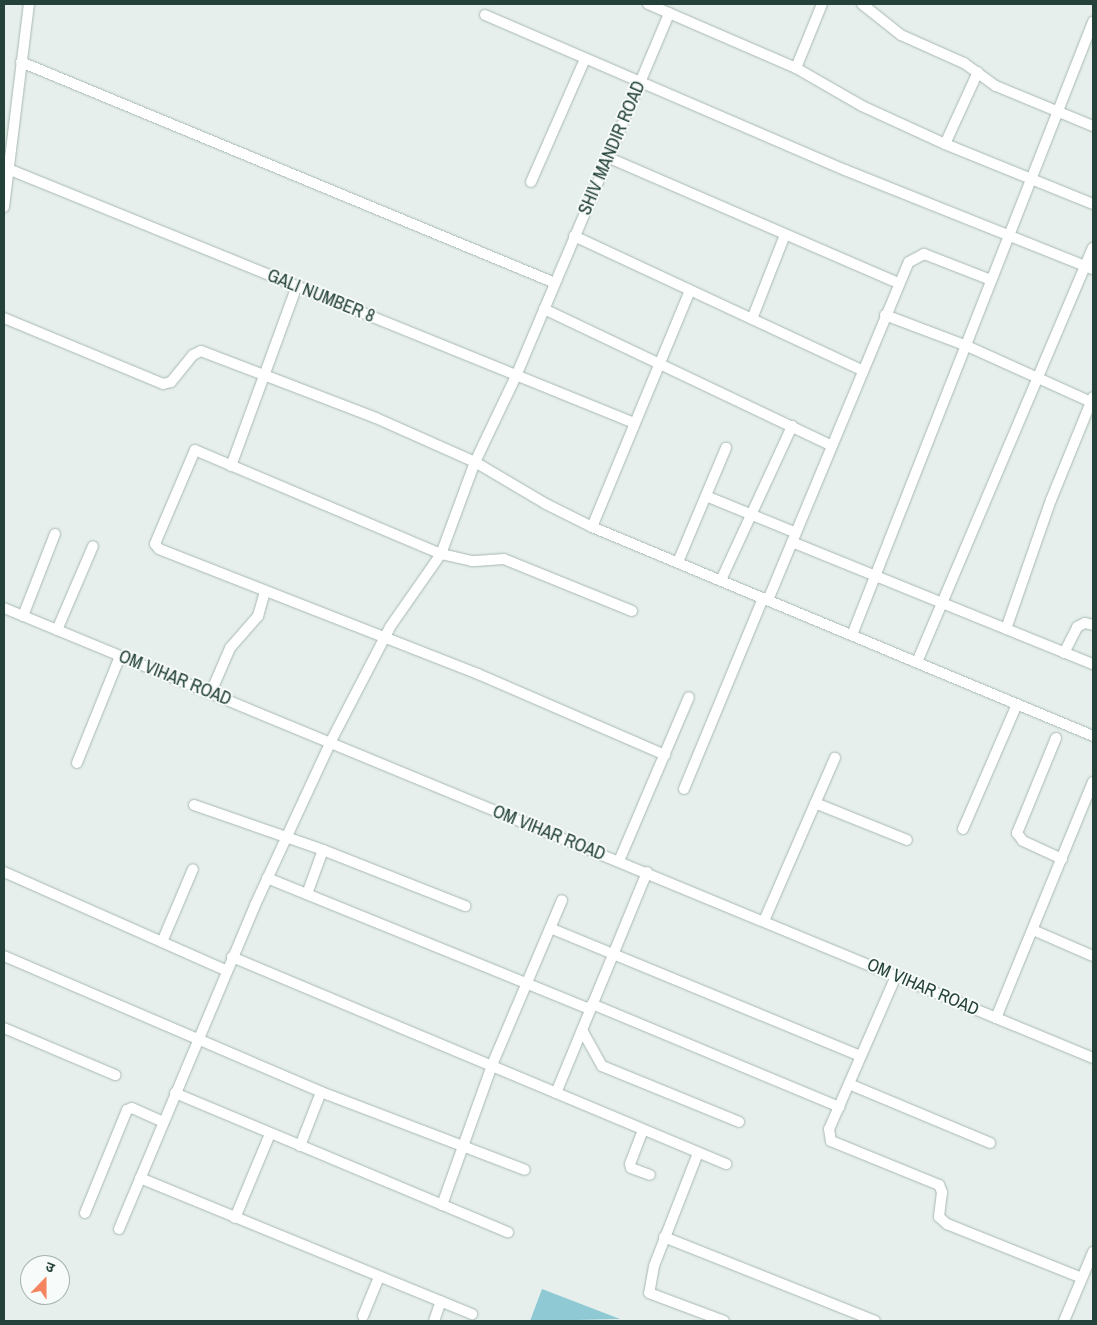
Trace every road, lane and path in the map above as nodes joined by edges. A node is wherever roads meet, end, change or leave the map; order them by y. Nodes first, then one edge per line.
1 (29, 4) edge
2 (648, 4) edge
3 (822, 4) edge
4 (862, 4) edge
5 (669, 13) junction
6 (485, 15) dead end
7 (1093, 22) edge
8 (1091, 34) edge
9 (585, 60) junction
10 (21, 62) junction
11 (796, 68) junction
12 (978, 72) junction
13 (640, 83) junction
14 (1058, 111) junction
15 (1093, 126) edge
16 (945, 144) junction
17 (607, 158) junction
18 (8, 169) junction
19 (1031, 179) junction
20 (531, 182) dead end
21 (1093, 204) edge
22 (4, 207) edge
23 (784, 235) junction
24 (574, 236) junction
25 (1009, 236) junction
26 (1093, 248) edge
27 (1089, 268) edge
28 (991, 280) junction
29 (555, 283) junction
30 (898, 284) junction
31 (297, 286) junction
32 (690, 290) junction
33 (544, 310) junction
34 (885, 315) junction
35 (4, 318) edge
36 (752, 319) junction
37 (967, 346) junction
38 (658, 362) junction
39 (863, 372) junction
40 (264, 375) junction
41 (516, 376) junction
42 (1037, 378) junction
43 (1093, 401) edge
44 (634, 423) junction
45 (792, 426) junction
46 (832, 445) junction
47 (726, 448) dead end
48 (475, 462) junction
49 (231, 466) junction
50 (706, 496) junction
51 (751, 515) junction
52 (592, 526) junction
53 (55, 534) dead end
54 (794, 538) junction
55 (93, 546) dead end
56 (441, 554) junction
57 (678, 562) junction
58 (874, 575) junction
59 (721, 580) junction
60 (265, 591) junction
61 (766, 599) junction
62 (943, 603) junction
63 (4, 608) edge
64 (632, 611) dead end
65 (22, 616) junction
66 (1093, 625) edge
67 (1006, 629) junction
68 (57, 630) junction
69 (852, 635) junction
70 (384, 637) junction
71 (1064, 652) junction
72 (120, 656) junction
73 (917, 662) junction
74 (1093, 664) edge
75 (211, 692) junction
76 (689, 697) dead end
77 (1017, 704) junction
78 (1093, 736) edge
79 (1056, 738) dead end
80 (331, 741) junction
81 (665, 755) junction
82 (834, 758) dead end
83 (77, 763) dead end
84 (1093, 782) edge
85 (684, 789) dead end
86 (815, 804) junction
87 (194, 805) dead end
88 (963, 829) dead end
89 (286, 839) junction
90 (907, 840) dead end
91 (323, 850) junction
92 (1062, 859) junction
93 (619, 861) junction
94 (193, 869) dead end
95 (4, 872) edge
96 (646, 872) junction
97 (267, 878) junction
98 (307, 894) junction
99 (562, 900) dead end
100 (465, 906) dead end
101 (764, 921) junction
102 (550, 928) junction
103 (1033, 930) junction
104 (162, 942) junction
105 (613, 953) junction
106 (4, 956) edge
107 (1093, 956) edge
108 (232, 957) junction
109 (227, 971) junction
110 (896, 976) junction
111 (528, 981) junction
112 (591, 1007) junction
113 (996, 1018) junction
114 (4, 1028) edge
115 (582, 1030) junction
116 (200, 1040) junction
117 (861, 1056) junction
118 (1093, 1058) edge
119 (492, 1065) junction
120 (115, 1075) dead end
121 (849, 1084) junction
122 (321, 1092) junction
123 (175, 1093) junction
124 (556, 1093) junction
125 (838, 1107) junction
126 (163, 1122) junction
127 (739, 1122) dead end
128 (643, 1130) junction
129 (270, 1134) junction
130 (990, 1143) dead end
131 (300, 1146) junction
132 (464, 1148) junction
133 (698, 1153) junction
134 (726, 1164) dead end
135 (525, 1170) dead end
136 (650, 1175) dead end
137 (140, 1178) junction
138 (442, 1205) junction
139 (85, 1213) dead end
140 (235, 1218) junction
141 (120, 1229) dead end
142 (508, 1232) dead end
143 (664, 1237) junction
144 (1093, 1252) edge
145 (379, 1277) junction
146 (1082, 1278) junction
147 (442, 1301) junction
148 (472, 1314) dead end
149 (363, 1316) dead end
150 (434, 1321) edge
151 (724, 1321) edge
152 (875, 1321) edge
153 (1064, 1321) edge

1 - 10 street
2 - 5 street
3 - 11 street
4 - 12 street
5 - 11 street
5 - 13 street, SHIV MANDIR ROAD
6 - 9 street
7 - 8 street
8 - 14 street
9 - 13 street
9 - 20 street
10 - 18 street
10 - 29 street
11 - 16 street
12 - 14 street
12 - 16 street
13 - 17 street, SHIV MANDIR ROAD
13 - 25 street
14 - 15 street
14 - 19 street
16 - 19 street
17 - 23 street
17 - 24 street, SHIV MANDIR ROAD
18 - 22 street
18 - 31 street, GALI NUMBER 8
19 - 21 street
19 - 25 street
23 - 30 street
23 - 36 street
24 - 29 street, SHIV MANDIR ROAD
24 - 32 street
25 - 27 street
25 - 28 street
26 - 27 street
27 - 42 street
28 - 30 street
28 - 37 street
29 - 33 street, SHIV MANDIR ROAD
30 - 34 street
31 - 40 street
31 - 41 street, GALI NUMBER 8
32 - 36 street
32 - 38 street
33 - 38 street
33 - 41 street, SHIV MANDIR ROAD
34 - 37 street
34 - 39 street
35 - 40 street
36 - 39 street
37 - 42 street
37 - 58 street
38 - 44 street
38 - 45 street
39 - 46 street
40 - 48 street
40 - 49 street
41 - 44 street, GALI NUMBER 8
41 - 48 street, SHIV MANDIR ROAD
42 - 43 street
42 - 62 street
43 - 67 street
44 - 52 street
45 - 46 street
45 - 51 street
46 - 54 street
47 - 50 street
48 - 52 street
48 - 56 street, SHIV MANDIR ROAD
49 - 56 street
49 - 60 street
50 - 51 street
50 - 57 street
51 - 54 street
51 - 59 street
52 - 57 street
53 - 65 street
54 - 58 street
54 - 61 street
55 - 68 street
56 - 64 street
56 - 70 street, SHIV MANDIR ROAD
57 - 59 street
58 - 62 street
58 - 69 street
59 - 61 street
60 - 70 street
60 - 75 street
61 - 69 street
61 - 85 street
62 - 67 street
62 - 73 street
63 - 65 street, OM VIHAR ROAD
65 - 68 street, OM VIHAR ROAD
66 - 71 street
67 - 71 street
68 - 72 street, OM VIHAR ROAD
69 - 73 street
70 - 80 street, SHIV MANDIR ROAD
70 - 81 street
71 - 74 street
72 - 75 street, OM VIHAR ROAD
72 - 83 street
73 - 77 street
75 - 80 street, OM VIHAR ROAD
76 - 81 street
77 - 78 street
77 - 88 street
79 - 92 street
80 - 89 street, SHIV MANDIR ROAD
80 - 93 street, OM VIHAR ROAD
81 - 93 street
82 - 86 street
84 - 92 street
86 - 90 street
86 - 101 street
87 - 89 street
89 - 91 street
89 - 97 street, SHIV MANDIR ROAD
91 - 98 street
91 - 100 street
92 - 103 street
93 - 96 street, OM VIHAR ROAD
94 - 104 street
95 - 104 street
96 - 101 street, OM VIHAR ROAD
96 - 105 street
97 - 98 street
97 - 108 street, SHIV MANDIR ROAD
98 - 111 street
99 - 102 street
101 - 110 street, OM VIHAR ROAD
102 - 105 street
102 - 111 street
103 - 107 street
103 - 113 street
104 - 109 street
105 - 112 street
105 - 117 street
106 - 116 street
108 - 109 street, SHIV MANDIR ROAD
108 - 119 street
109 - 116 street, SHIV MANDIR ROAD
110 - 113 street, OM VIHAR ROAD
110 - 117 street
111 - 112 street
111 - 119 street
112 - 115 street
112 - 125 street
113 - 118 street, OM VIHAR ROAD
114 - 120 street
115 - 124 street
115 - 127 street
116 - 122 street
116 - 123 street, SHIV MANDIR ROAD
117 - 121 street
119 - 124 street
119 - 132 street
121 - 125 street
121 - 130 street
122 - 131 street
122 - 132 street
123 - 126 street, SHIV MANDIR ROAD
123 - 129 street
124 - 128 street
125 - 146 street
126 - 137 street, SHIV MANDIR ROAD
126 - 139 street
128 - 133 street
128 - 136 street
129 - 131 street
129 - 140 street
131 - 138 street
132 - 135 street
132 - 138 street
133 - 134 street
133 - 143 street
137 - 140 street
137 - 141 street, SHIV MANDIR ROAD
138 - 142 street
140 - 145 street
143 - 151 street
143 - 152 street
144 - 146 street
145 - 147 street
145 - 149 street
146 - 153 street
147 - 148 street
147 - 150 street

